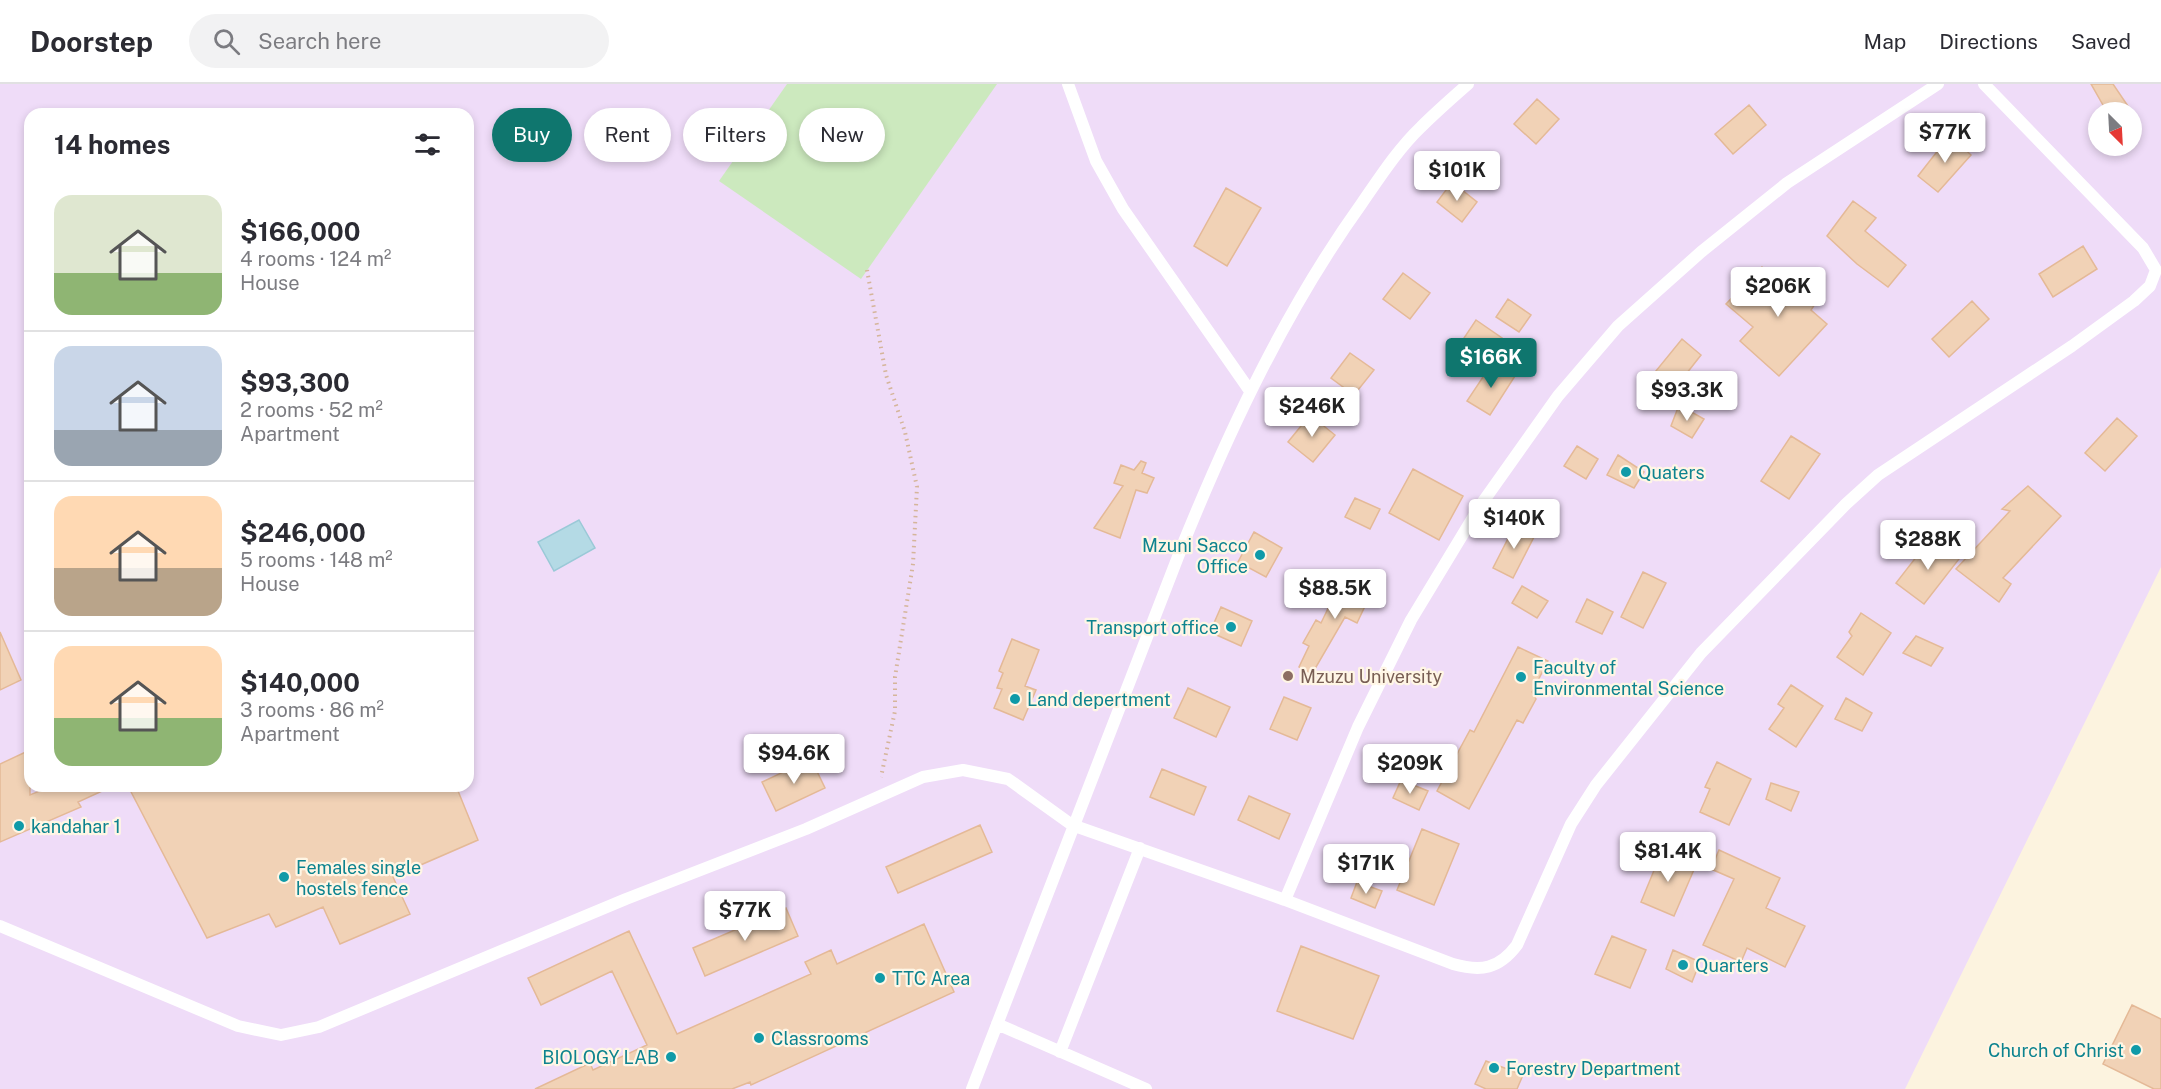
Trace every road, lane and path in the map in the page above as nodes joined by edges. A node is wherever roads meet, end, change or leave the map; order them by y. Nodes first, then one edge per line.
1 (1068, 84) edge
2 (1468, 84) edge
3 (1938, 84) edge
4 (1984, 84) edge
5 (867, 270) dead end
6 (2158, 270) edge
7 (1250, 391) junction
8 (877, 798) junction
9 (1072, 825) junction
10 (1140, 848) junction
11 (1285, 900) junction
12 (0, 926) edge
13 (997, 1024) junction
14 (1060, 1052) junction
15 (972, 1089) edge
16 (1146, 1089) edge

1 - 7 lane
2 - 7 lane
3 - 11 lane
4 - 6 lane
5 - 8 path
6 - 11 lane
7 - 9 lane
8 - 9 lane
8 - 12 lane
9 - 10 lane
9 - 13 lane
10 - 11 lane
10 - 14 lane
13 - 14 lane
13 - 15 lane
14 - 16 lane

